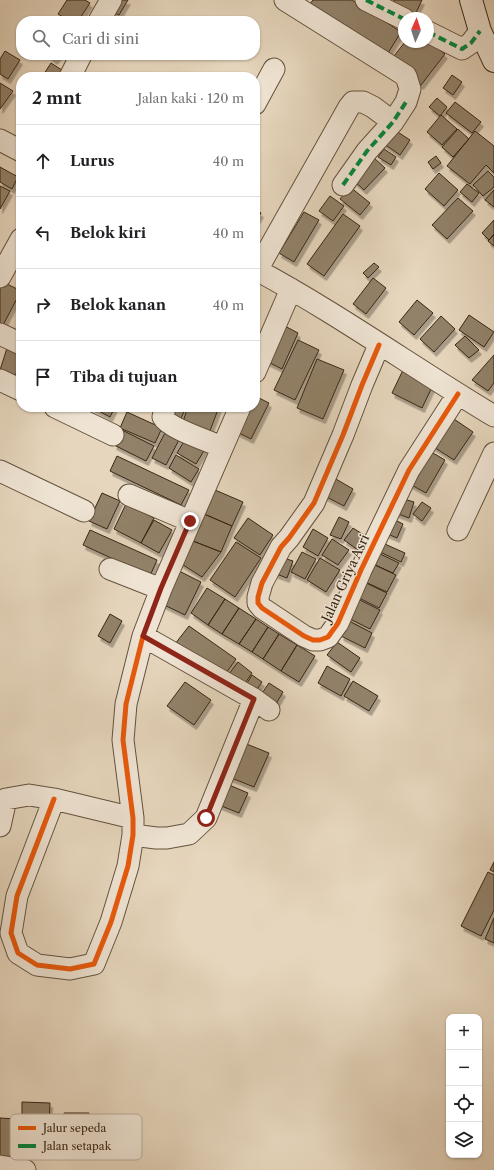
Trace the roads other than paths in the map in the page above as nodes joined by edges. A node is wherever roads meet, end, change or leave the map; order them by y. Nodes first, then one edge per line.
1 (111, 0) edge
2 (285, 0) edge
3 (366, 0) edge
4 (471, 0) edge
5 (102, 16) edge
6 (398, 16) edge
7 (480, 31) junction
8 (434, 35) edge
9 (78, 60) edge
10 (494, 61) edge
11 (274, 69) dead end
12 (72, 72) edge
13 (260, 95) edge
14 (393, 122) junction
15 (0, 140) edge
16 (16, 148) edge
17 (343, 185) dead end
18 (16, 253) edge
19 (260, 263) edge
20 (260, 272) edge
21 (9, 273) edge
22 (291, 289) junction
23 (0, 334) edge
24 (16, 342) edge
25 (379, 345) junction
26 (260, 360) edge
27 (0, 380) edge
28 (16, 388) edge
29 (458, 394) junction
30 (65, 412) edge
31 (164, 412) edge
32 (238, 412) edge
33 (494, 416) edge
34 (113, 435) dead end
35 (222, 447) junction
36 (494, 453) edge
37 (0, 471) edge
38 (129, 495) dead end
39 (84, 511) dead end
40 (190, 521) junction
41 (458, 530) dead end
42 (110, 569) dead end
43 (161, 588) junction
44 (143, 636) junction
45 (3, 798) edge
46 (54, 799) junction
47 (0, 826) edge
48 (133, 827) junction
49 (0, 1166) edge
50 (25, 1170) edge

1 - 5 street
2 - 14 street
3 - 6 street
4 - 7 street
7 - 8 street
7 - 10 street
9 - 12 street
11 - 13 street
14 - 17 street
14 - 19 street
15 - 16 street
18 - 21 street
20 - 22 street
22 - 25 street
22 - 26 street
23 - 24 street
25 - 29 street
25 - 29 street, Jalan Griya Asri
27 - 28 street
29 - 33 street
30 - 34 street
31 - 35 street
32 - 35 street
35 - 40 street
36 - 41 street
37 - 39 street
38 - 40 street
40 - 43 street
42 - 43 street
43 - 44 street
44 - 48 street
44 - 48 street
45 - 46 street
45 - 47 street
46 - 48 street
46 - 48 street
49 - 50 street

